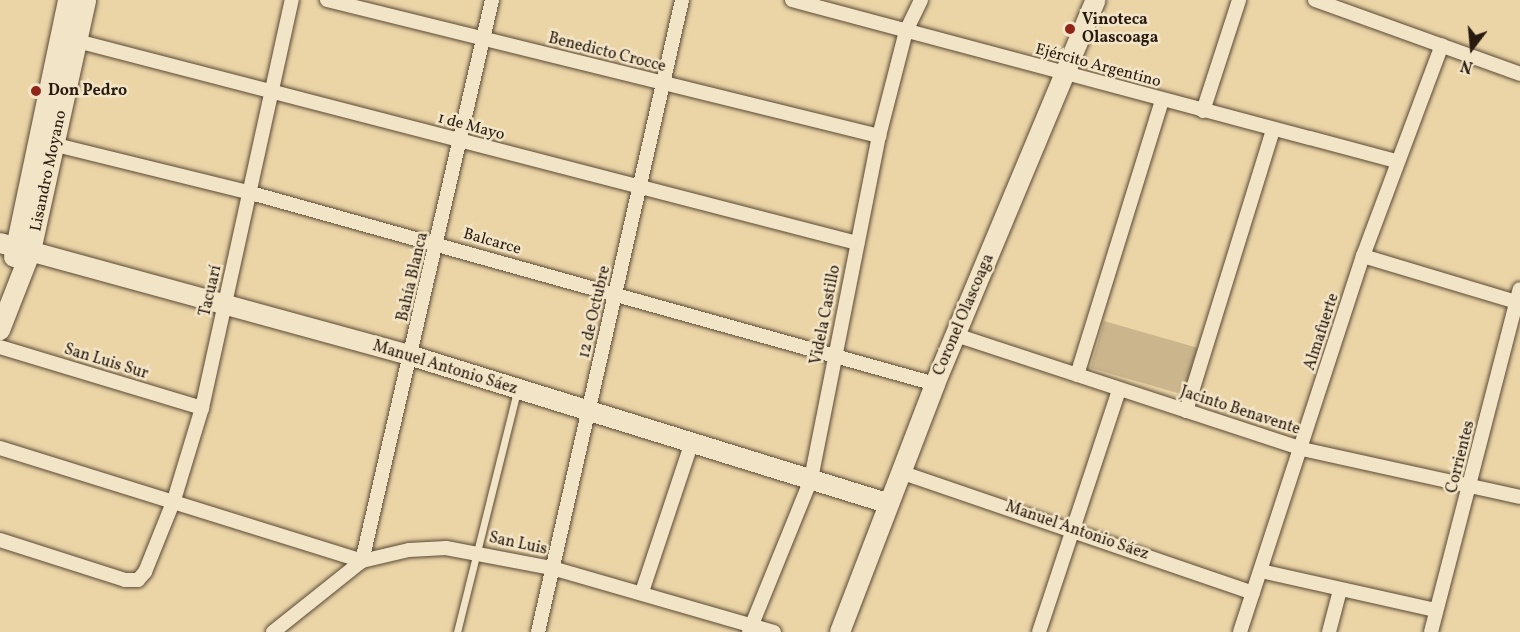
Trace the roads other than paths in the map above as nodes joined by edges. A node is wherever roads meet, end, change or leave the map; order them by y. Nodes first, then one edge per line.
1 (292, 0) edge
2 (327, 0) edge
3 (492, 0) edge
4 (682, 0) edge
5 (792, 0) edge
6 (921, 0) edge
7 (1096, 0) edge
8 (1239, 0) edge
9 (1315, 0) edge
10 (69, 1) edge
11 (1338, 4) edge
12 (906, 31) junction
13 (482, 39) junction
14 (77, 41) junction
15 (1442, 45) junction
16 (1066, 74) junction
17 (1520, 74) edge
18 (663, 85) junction
19 (273, 91) junction
20 (1162, 100) junction
21 (1203, 111) junction
22 (1273, 130) junction
23 (879, 136) junction
24 (460, 142) junction
25 (47, 143) junction
26 (1396, 161) junction
27 (638, 189) junction
28 (251, 193) junction
29 (437, 243) junction
30 (857, 243) junction
31 (15, 247) edge
32 (1363, 256) junction
33 (616, 295) junction
34 (1519, 298) edge
35 (225, 305) junction
36 (0, 330) edge
37 (957, 335) junction
38 (0, 347) edge
39 (835, 355) junction
40 (412, 356) junction
41 (1077, 375) junction
42 (935, 384) junction
43 (518, 389) junction
44 (1119, 390) junction
45 (202, 408) junction
46 (589, 411) junction
47 (1186, 411) junction
48 (692, 442) junction
49 (0, 448) edge
50 (1302, 449) junction
51 (900, 472) junction
52 (811, 479) junction
53 (1470, 488) junction
54 (1520, 497) edge
55 (174, 500) junction
56 (888, 503) junction
57 (1071, 529) junction
58 (0, 540) edge
59 (477, 552) junction
60 (362, 561) junction
61 (552, 568) junction
62 (1261, 571) junction
63 (1340, 590) junction
64 (642, 592) junction
65 (1253, 593) junction
66 (1436, 610) junction
67 (750, 629) edge
68 (273, 632) edge
69 (457, 632) edge
70 (538, 632) edge
71 (774, 632) edge
72 (840, 632) edge
73 (1039, 632) edge
74 (1240, 632) edge
75 (1329, 632) edge
76 (1431, 632) edge

1 - 19 street, Tacuarí
2 - 13 street, Benedicto Crocce
3 - 13 street, Bahía Blanca
4 - 18 street, 12 de Octubre
5 - 12 street, Ejército Argentino
6 - 12 street, Videla Castillo
7 - 16 street, Coronel Olascoaga
8 - 21 street
9 - 11 street
10 - 14 street, Lisandro Moyano
10 - 25 street, Lisandro Moyano
11 - 15 street
12 - 16 street, Ejército Argentino
12 - 23 street, Videla Castillo
13 - 18 street, Benedicto Crocce
13 - 24 street, Bahía Blanca
14 - 19 street, 1 de Mayo
14 - 25 street, Lisandro Moyano
15 - 17 street
15 - 26 street, Almafuerte
16 - 20 street, Ejército Argentino
16 - 37 street, Coronel Olascoaga
18 - 23 street, Benedicto Crocce
18 - 27 street, 12 de Octubre
19 - 24 street, 1 de Mayo
19 - 28 street, Tacuarí
20 - 21 street, Ejército Argentino
20 - 41 street
21 - 22 street, Ejército Argentino
22 - 26 street, Ejército Argentino
22 - 47 street
23 - 30 street, Videla Castillo
24 - 27 street, 1 de Mayo
24 - 29 street, Bahía Blanca
25 - 28 street, Balcarce
25 - 31 street, Lisandro Moyano
26 - 32 street, Almafuerte
27 - 30 street, 1 de Mayo
27 - 33 street, 12 de Octubre
28 - 29 street, Balcarce
28 - 35 street, Tacuarí
29 - 33 street, Balcarce
29 - 40 street, Bahía Blanca
30 - 39 street, Videla Castillo
31 - 35 street, Manuel Antonio Sáez
31 - 36 street, Lisandro Moyano
32 - 34 street
32 - 50 street, Almafuerte
33 - 39 street, Balcarce
33 - 46 street, 12 de Octubre
34 - 53 street, Corrientes
35 - 40 street, Manuel Antonio Sáez
35 - 45 street, Tacuarí
37 - 41 street, Jacinto Benavente
37 - 42 street, Coronel Olascoaga
38 - 45 street, San Luis Sur
39 - 42 street, Balcarce
39 - 52 street, Videla Castillo
40 - 43 street, Manuel Antonio Sáez
40 - 60 street, Bahía Blanca
41 - 44 street, Jacinto Benavente
42 - 51 street, Coronel Olascoaga
43 - 46 street, Manuel Antonio Sáez
43 - 59 lane
44 - 47 street, Jacinto Benavente
44 - 57 street
45 - 55 street, Tacuarí
46 - 48 street, Manuel Antonio Sáez
46 - 61 street, 12 de Octubre
47 - 50 street, Jacinto Benavente
48 - 52 street, Manuel Antonio Sáez
48 - 64 street
49 - 55 street
50 - 53 street, Jacinto Benavente
50 - 62 street, Almafuerte
51 - 56 street, Coronel Olascoaga
51 - 57 street, Manuel Antonio Sáez
52 - 56 street, Manuel Antonio Sáez
52 - 67 street, Videla Castillo
53 - 54 street, Jacinto Benavente
53 - 66 street, Corrientes
55 - 58 street, Tacuarí
55 - 60 street
56 - 72 street, Coronel Olascoaga
57 - 65 street, Manuel Antonio Sáez
57 - 73 street
59 - 60 street, San Luis
59 - 61 street, San Luis
59 - 69 lane
60 - 68 street, San Luis
61 - 64 street, San Luis
61 - 70 street, 12 de Octubre
62 - 63 street
62 - 65 street, Almafuerte
63 - 66 street
63 - 75 street
64 - 67 street, San Luis
65 - 74 street, Almafuerte
66 - 76 street, Corrientes
67 - 71 street, San Luis

